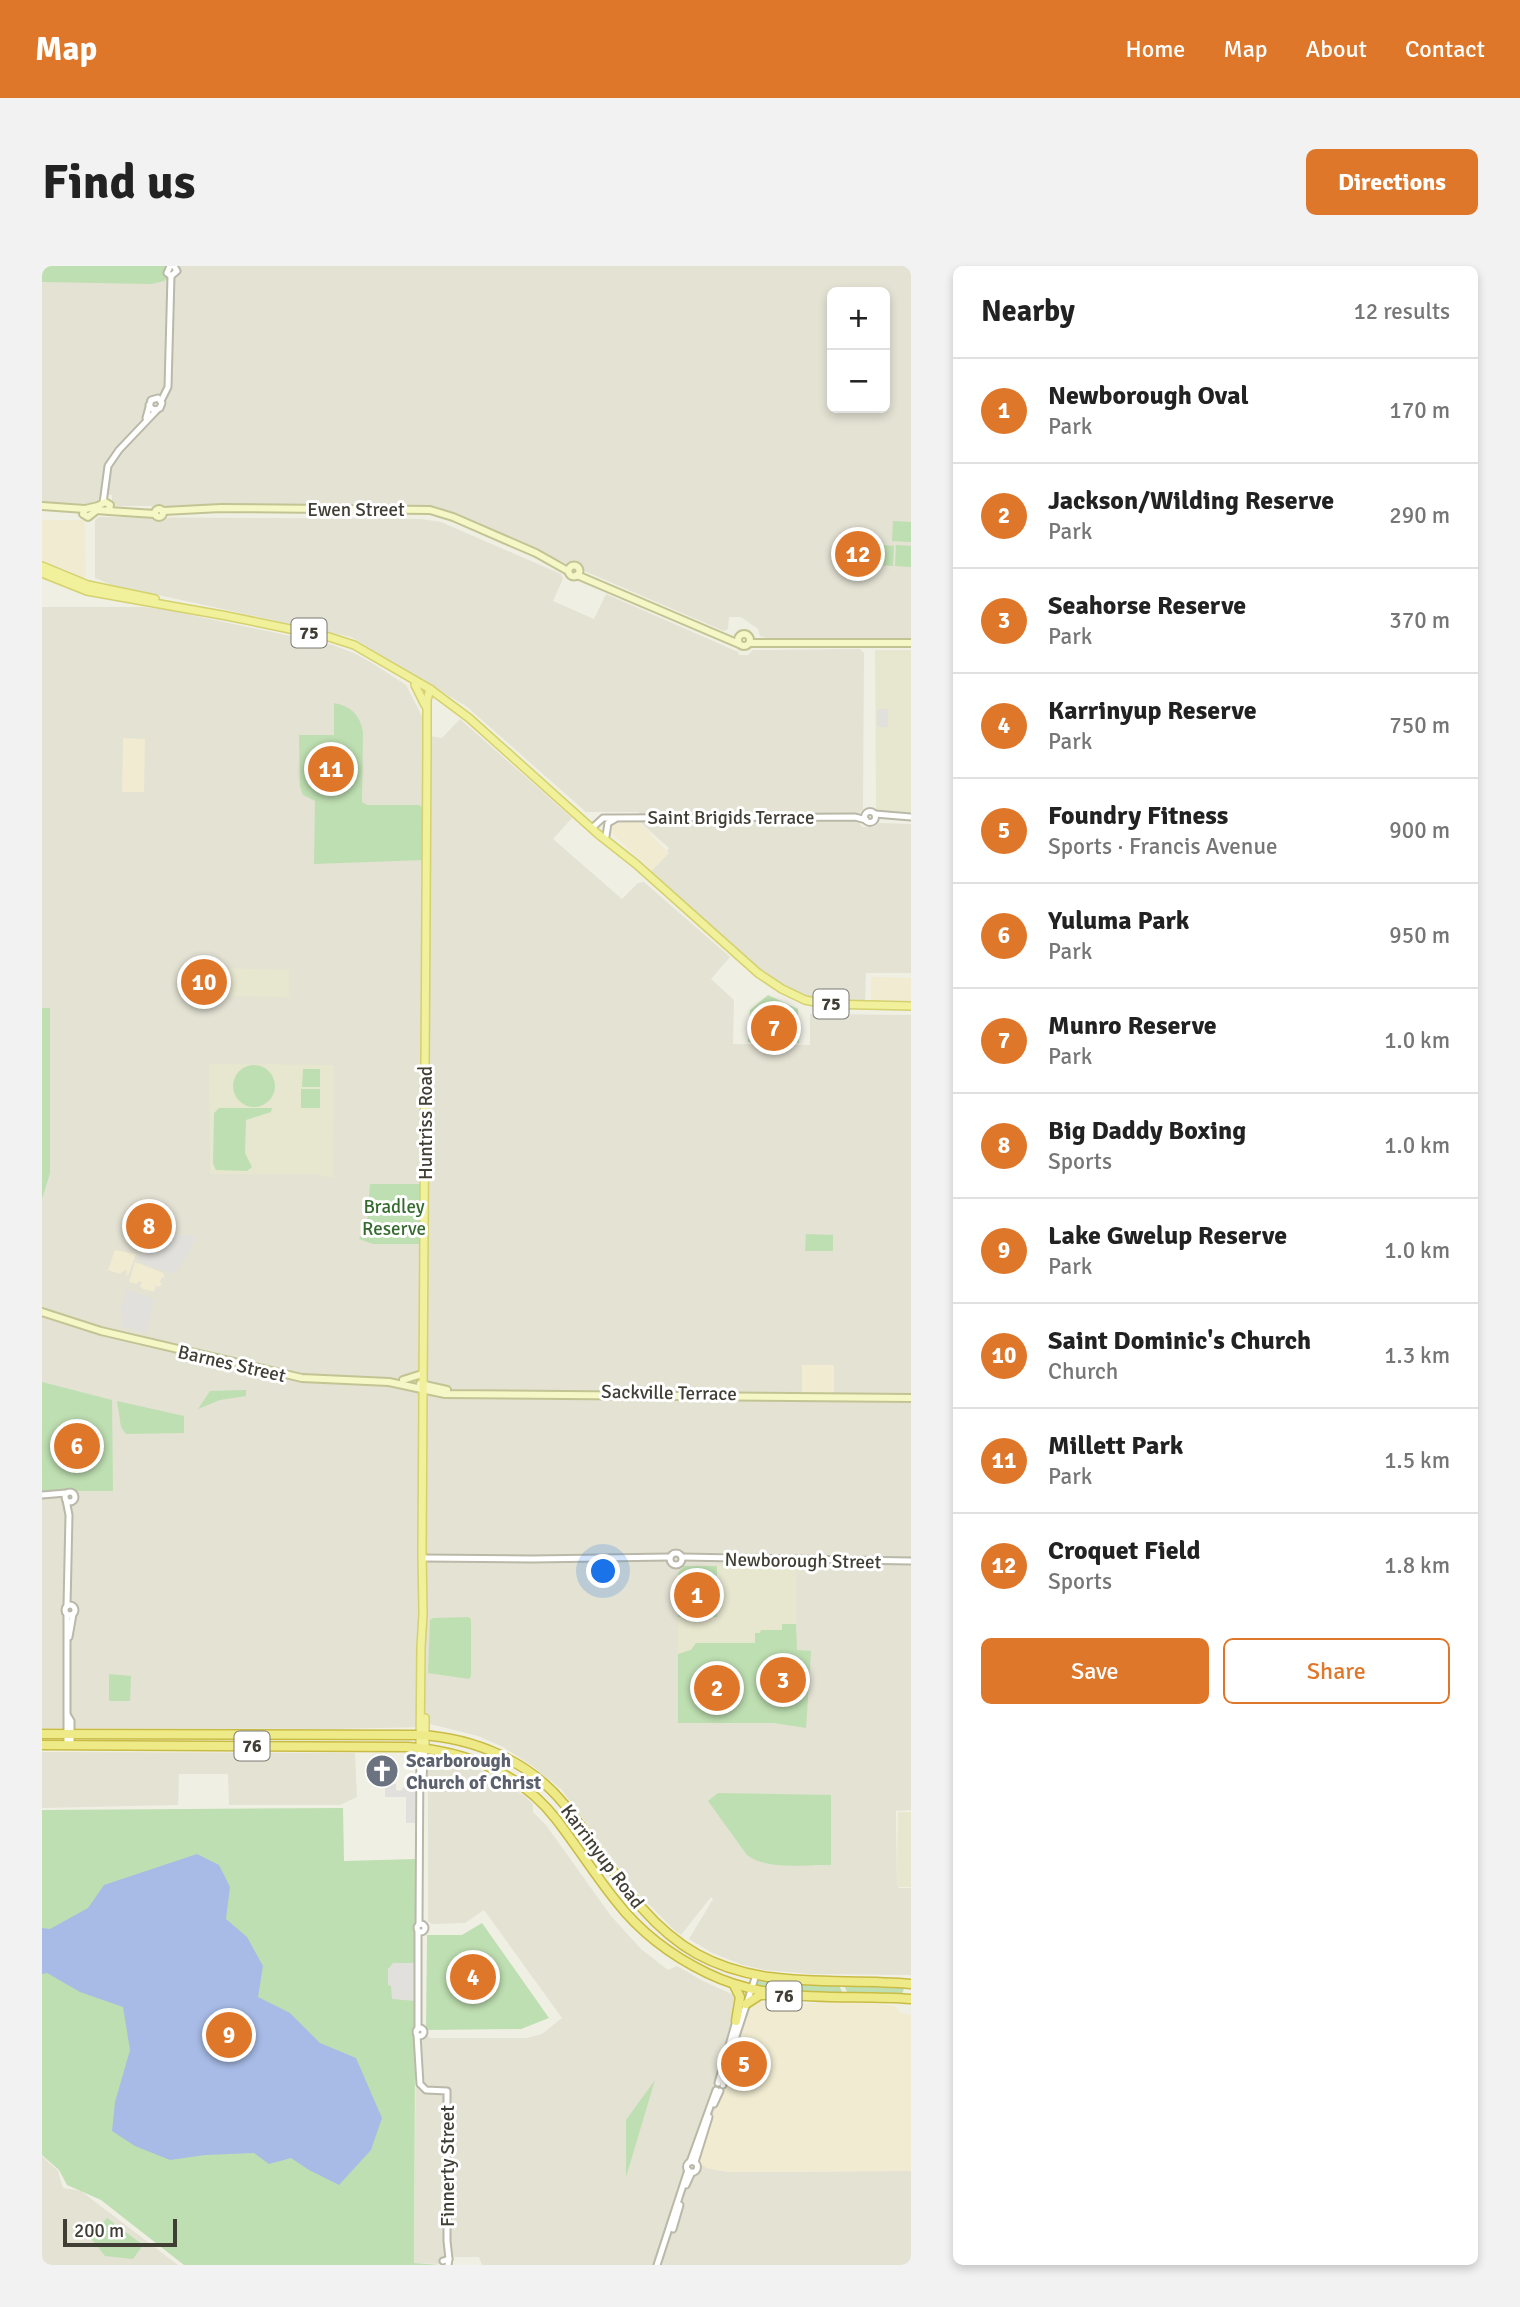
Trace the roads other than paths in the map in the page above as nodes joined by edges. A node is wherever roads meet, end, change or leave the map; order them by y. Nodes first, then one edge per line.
1 (172, 266) edge
2 (159, 400) junction
3 (149, 405) junction
4 (157, 410) junction
5 (144, 423) junction
6 (108, 505) junction
7 (42, 507) edge
8 (42, 566) edge
9 (42, 573) edge
10 (197, 610) junction
11 (739, 640) junction
12 (750, 641) junction
13 (911, 643) edge
14 (413, 682) junction
15 (432, 693) junction
16 (427, 709) junction
17 (911, 817) edge
18 (618, 818) junction
19 (595, 828) junction
20 (606, 836) junction
21 (635, 863) junction
22 (911, 1008) edge
23 (42, 1310) edge
24 (422, 1374) junction
25 (403, 1380) junction
26 (425, 1388) junction
27 (911, 1396) edge
28 (42, 1495) edge
29 (424, 1558) junction
30 (670, 1559) junction
31 (682, 1559) junction
32 (911, 1561) edge
33 (42, 1734) edge
34 (69, 1734) junction
35 (310, 1735) junction
36 (422, 1735) junction
37 (42, 1745) edge
38 (69, 1745) junction
39 (310, 1746) junction
40 (422, 1748) junction
41 (753, 1975) junction
42 (792, 1981) junction
43 (816, 1981) junction
44 (734, 1984) junction
45 (911, 1985) edge
46 (748, 1989) junction
47 (802, 1997) junction
48 (845, 1998) junction
49 (908, 1999) edge
50 (747, 2004) junction
51 (736, 2021) junction
52 (719, 2087) junction
53 (447, 2091) joint
54 (693, 2162) junction
55 (690, 2171) junction
56 (446, 2263) edge
57 (659, 2265) edge

1 - 2 street
2 - 3 street
2 - 4 street
3 - 4 street
3 - 5 street
4 - 5 street
5 - 6 street
6 - 7 main road, Ewen Street
6 - 11 main road, Ewen Street
8 - 10 main road, 75
9 - 10 main road, 75
10 - 14 main road, 75
11 - 12 main road, Ewen Street
11 - 12 main road, Ewen Street
12 - 13 main road, Ewen Street
14 - 15 main road, 75
14 - 16 main road
15 - 16 main road, Huntriss Road
15 - 19 main road, 75
15 - 26 main road, Huntriss Road
16 - 24 main road, Huntriss Road
17 - 18 street, Saint Brigids Terrace
18 - 19 street, Saint Brigids Terrace
18 - 20 street
19 - 20 main road, 75
19 - 21 main road, 75
20 - 21 main road, 75
21 - 22 main road, 75
23 - 25 main road, Barnes Street
23 - 26 main road, Barnes Street
24 - 25 main road
24 - 26 main road, Huntriss Road
25 - 26 main road, Barnes Street
26 - 27 main road, Sackville Terrace
26 - 29 main road, Huntriss Road
28 - 34 street
29 - 30 street, Newborough Street
29 - 36 main road, Huntriss Road
30 - 31 street, Newborough Street
30 - 31 street, Newborough Street
31 - 32 street, Newborough Street
33 - 34 highway, Karrinyup Road / 76
34 - 35 highway, Karrinyup Road / 76
34 - 38 street
35 - 36 highway, Karrinyup Road / 76
35 - 39 highway
36 - 40 main road, Huntriss Road
36 - 41 highway, Karrinyup Road / 76
37 - 38 highway, Karrinyup Road / 76
38 - 39 highway, Karrinyup Road / 76
39 - 40 highway, Karrinyup Road / 76
40 - 44 highway, Karrinyup Road / 76
40 - 53 street, Huntriss Road
41 - 42 highway, Karrinyup Road / 76
41 - 46 street
42 - 43 highway, Karrinyup Road / 76
42 - 47 highway
43 - 45 highway, Karrinyup Road / 76
43 - 48 highway
44 - 46 highway, Karrinyup Road / 76
44 - 51 highway
45 - 49 highway
46 - 47 highway, Karrinyup Road / 76
46 - 50 street
46 - 51 street
47 - 48 highway, Karrinyup Road / 76
47 - 50 highway
48 - 49 highway, Karrinyup Road / 76
50 - 52 street
51 - 52 street
52 - 54 street
53 - 56 street, Finnerty Street
54 - 55 street
54 - 55 street
55 - 57 street

